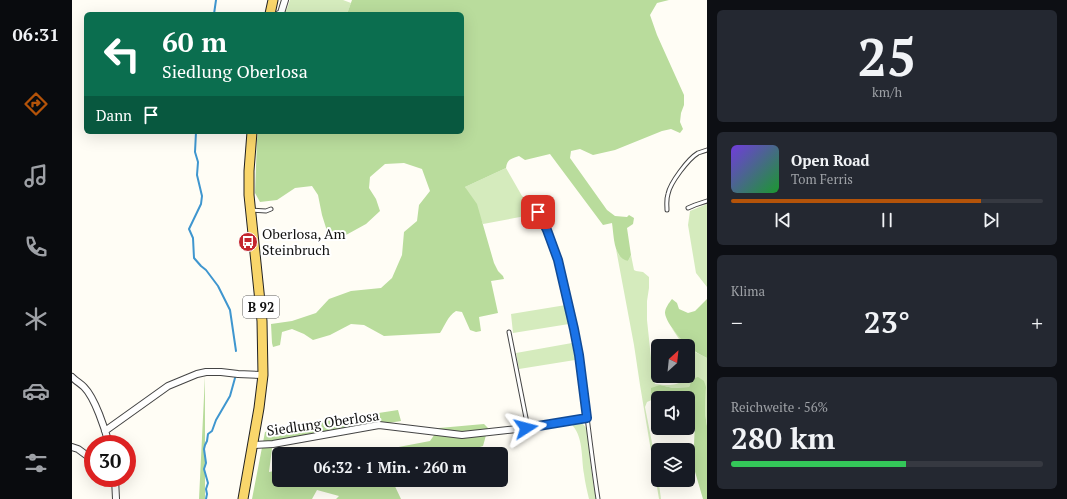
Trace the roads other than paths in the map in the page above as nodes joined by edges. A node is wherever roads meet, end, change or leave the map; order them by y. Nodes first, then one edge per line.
1 (273, 0) edge
2 (285, 0) edge
3 (270, 12) edge
4 (281, 12) edge
5 (252, 134) edge
6 (707, 150) edge
7 (707, 201) edge
8 (688, 208) dead end
9 (272, 209) dead end
10 (250, 210) junction
11 (667, 210) dead end
12 (538, 212) dead end
13 (509, 332) dead end
14 (263, 375) junction
15 (72, 377) edge
16 (587, 418) junction
17 (528, 428) junction
18 (105, 431) junction
19 (106, 435) edge
20 (253, 445) junction
21 (72, 447) edge
22 (84, 453) edge
23 (115, 487) edge
24 (116, 499) edge
25 (244, 499) edge
26 (598, 499) edge

1 - 3 main road
2 - 4 street
5 - 10 main road, B 92
6 - 11 lane
7 - 8 lane
9 - 10 lane
10 - 14 main road, B 92
12 - 16 lane
13 - 17 lane
14 - 18 street
14 - 20 main road, B 92
15 - 18 street
16 - 17 street, Siedlung Oberlosa
16 - 26 lane
17 - 20 street, Siedlung Oberlosa
18 - 19 street
20 - 25 main road, B 92
21 - 22 street
23 - 24 street

